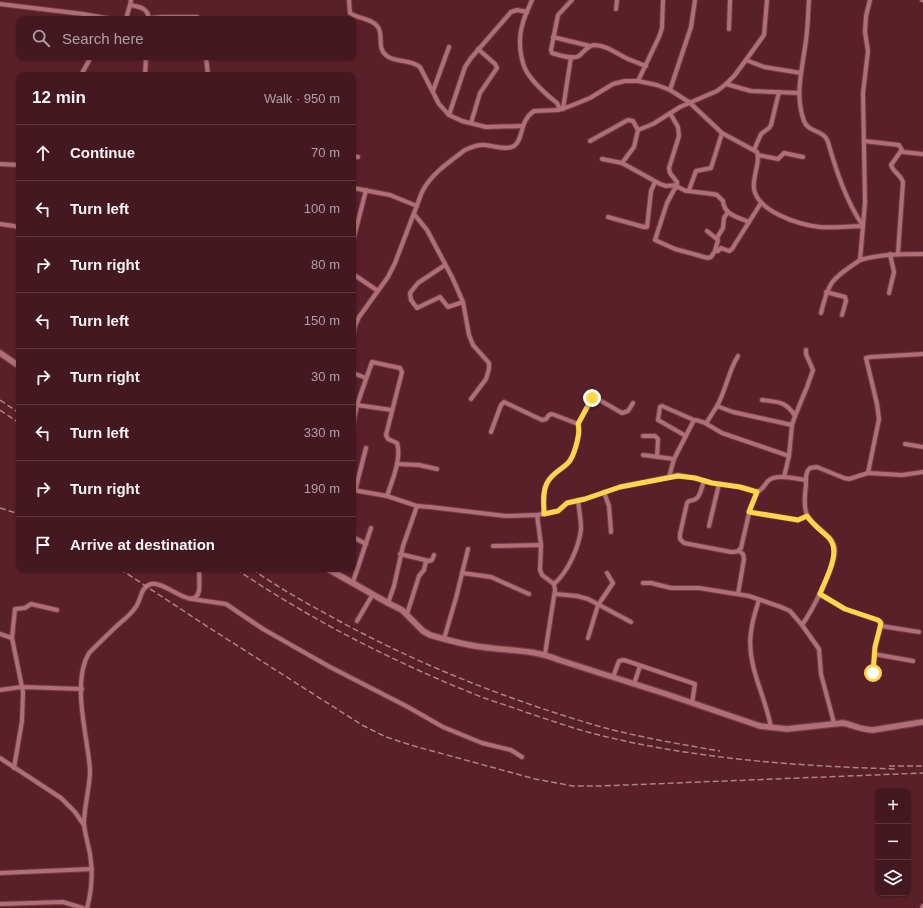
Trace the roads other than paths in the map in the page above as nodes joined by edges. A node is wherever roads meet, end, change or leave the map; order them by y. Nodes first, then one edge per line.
1 (349, 0) edge
2 (532, 0) edge
3 (572, 0) edge
4 (617, 0) edge
5 (663, 0) edge
6 (695, 0) edge
7 (730, 0) edge
8 (767, 0) edge
9 (809, 0) edge
10 (870, 0) edge
11 (130, 2) edge
12 (0, 4) edge
13 (616, 9) dead end
14 (527, 12) junction
15 (95, 16) edge
16 (127, 16) edge
17 (149, 16) edge
18 (729, 29) dead end
19 (553, 37) junction
20 (590, 46) junction
21 (449, 47) dead end
22 (478, 49) junction
23 (571, 58) junction
24 (89, 60) edge
25 (146, 60) edge
26 (206, 60) edge
27 (746, 60) junction
28 (646, 66) junction
29 (83, 72) edge
30 (145, 72) edge
31 (208, 72) edge
32 (801, 73) junction
33 (638, 81) junction
34 (726, 84) junction
35 (670, 90) junction
36 (433, 91) junction
37 (779, 92) junction
38 (799, 93) junction
39 (690, 102) junction
40 (563, 109) junction
41 (558, 110) junction
42 (670, 113) junction
43 (449, 115) junction
44 (471, 123) junction
45 (522, 126) junction
46 (638, 130) junction
47 (722, 133) junction
48 (590, 141) dead end
49 (864, 141) junction
50 (754, 150) junction
51 (901, 151) junction
52 (922, 154) edge
53 (758, 155) junction
54 (803, 157) dead end
55 (602, 159) dead end
56 (622, 163) junction
57 (0, 164) edge
58 (16, 165) edge
59 (655, 182) junction
60 (677, 186) junction
61 (356, 188) edge
62 (366, 190) junction
63 (688, 191) junction
64 (762, 203) junction
65 (417, 206) junction
66 (728, 212) junction
67 (414, 214) junction
68 (608, 217) dead end
69 (749, 222) junction
70 (0, 224) edge
71 (863, 226) junction
72 (16, 227) edge
73 (356, 229) edge
74 (707, 231) dead end
75 (717, 238) junction
76 (715, 251) junction
77 (898, 253) junction
78 (890, 254) junction
79 (923, 254) edge
80 (860, 260) junction
81 (445, 265) junction
82 (356, 276) edge
83 (378, 290) junction
84 (826, 292) junction
85 (889, 293) dead end
86 (463, 302) junction
87 (821, 312) dead end
88 (842, 315) dead end
89 (356, 324) edge
90 (806, 350) dead end
91 (0, 353) edge
92 (923, 354) edge
93 (738, 356) dead end
94 (16, 364) edge
95 (356, 374) edge
96 (366, 378) junction
97 (471, 399) dead end
98 (762, 400) dead end
99 (633, 403) dead end
100 (357, 405) junction
101 (717, 406) junction
102 (356, 410) edge
103 (392, 410) junction
104 (795, 416) junction
105 (694, 420) junction
106 (706, 423) junction
107 (578, 424) junction
108 (792, 426) junction
109 (491, 432) dead end
110 (643, 436) dead end
111 (686, 436) junction
112 (905, 444) dead end
113 (923, 447) edge
114 (366, 448) dead end
115 (643, 455) dead end
116 (789, 456) junction
117 (657, 457) junction
118 (674, 459) junction
119 (397, 464) junction
120 (437, 469) dead end
121 (923, 472) edge
122 (868, 473) junction
123 (669, 477) junction
124 (784, 477) junction
125 (806, 480) junction
126 (704, 481) junction
127 (356, 484) edge
128 (719, 484) junction
129 (356, 491) edge
130 (604, 492) junction
131 (757, 492) junction
132 (387, 496) junction
133 (578, 500) junction
134 (417, 506) junction
135 (749, 512) junction
136 (544, 514) junction
137 (537, 515) junction
138 (807, 516) junction
139 (709, 526) dead end
140 (371, 528) dead end
141 (611, 532) dead end
142 (356, 539) edge
143 (366, 544) junction
144 (541, 545) junction
145 (493, 546) dead end
146 (468, 549) dead end
147 (739, 551) junction
148 (400, 554) junction
149 (434, 555) dead end
150 (426, 561) junction
151 (199, 572) edge
152 (334, 572) edge
153 (462, 573) junction
154 (607, 574) dead end
155 (353, 582) junction
156 (642, 583) dead end
157 (554, 584) junction
158 (373, 594) junction
159 (529, 594) dead end
160 (555, 594) junction
161 (738, 594) junction
162 (820, 594) junction
163 (192, 598) junction
164 (759, 600) junction
165 (388, 603) junction
166 (598, 605) junction
167 (58, 610) dead end
168 (407, 614) junction
169 (357, 621) dead end
170 (631, 622) dead end
171 (802, 625) junction
172 (881, 626) junction
173 (919, 632) dead end
174 (0, 634) edge
175 (12, 638) junction
176 (588, 638) dead end
177 (444, 639) junction
178 (545, 654) junction
179 (874, 654) junction
180 (913, 661) dead end
181 (640, 666) junction
182 (873, 673) dead end
183 (613, 677) junction
184 (634, 684) junction
185 (21, 687) junction
186 (82, 688) junction
187 (0, 690) edge
188 (692, 703) junction
189 (923, 722) edge
190 (834, 723) junction
191 (771, 728) junction
192 (522, 757) dead end
193 (0, 758) edge
194 (14, 768) junction
195 (84, 826) junction
196 (92, 869) junction
197 (0, 873) edge
198 (0, 904) edge
199 (83, 908) edge
200 (87, 908) edge

1 - 36 street
2 - 14 street
3 - 19 street
4 - 13 street
5 - 28 street
6 - 35 street
7 - 18 street
8 - 27 street
9 - 32 street
10 - 49 street
11 - 16 street
11 - 17 street
12 - 15 street
14 - 22 street
14 - 41 street
19 - 20 street
19 - 23 street
20 - 23 street
20 - 28 street
21 - 36 street
22 - 43 street
22 - 44 street
23 - 40 street
24 - 29 street
25 - 30 street
26 - 31 street
27 - 32 street
27 - 34 street
28 - 33 street
32 - 38 street
33 - 35 street
33 - 40 street
34 - 37 street
34 - 39 street
35 - 39 street
36 - 43 street
37 - 38 street
37 - 50 street
38 - 71 street
39 - 42 street
39 - 47 street
40 - 41 street
41 - 45 street
42 - 46 street
42 - 60 street
43 - 44 street
44 - 45 street
45 - 65 street
46 - 48 street
46 - 56 street
47 - 50 street
47 - 63 street
49 - 51 street
49 - 71 street
50 - 53 street
51 - 52 street
51 - 77 street
53 - 54 street
53 - 64 street
55 - 56 street
56 - 59 street
57 - 58 street
59 - 60 street
59 - 68 street
60 - 63 street
60 - 76 street
61 - 62 street
62 - 65 street
62 - 73 street
63 - 66 street
64 - 69 street
64 - 71 street
65 - 67 street
66 - 69 street
66 - 75 street
67 - 81 street
67 - 83 street
69 - 76 street
70 - 72 street
71 - 80 street
74 - 75 street
75 - 76 street
77 - 78 street
77 - 79 street
78 - 80 street
78 - 85 street
80 - 84 street
81 - 86 street
81 - 86 street
82 - 83 street
83 - 89 street
84 - 87 street
84 - 88 street
86 - 97 street
90 - 104 street
91 - 94 main road
92 - 122 street
93 - 101 street
95 - 96 street
96 - 100 street
96 - 103 street
98 - 104 street
99 - 107 street
100 - 102 street
100 - 103 street
101 - 106 street
101 - 108 street
103 - 119 street
104 - 108 street
105 - 106 street
105 - 111 street
105 - 111 street
106 - 116 street
107 - 109 street
107 - 136 street
108 - 116 street
110 - 117 street
111 - 118 street
112 - 113 street
114 - 127 street
115 - 117 street
116 - 124 street
117 - 118 street
118 - 123 street
119 - 120 street
119 - 132 street
121 - 122 street
122 - 125 street
123 - 126 street
123 - 130 street
124 - 125 street
124 - 131 street
125 - 138 street
126 - 128 street
126 - 147 street
128 - 131 street
128 - 139 street
129 - 132 street
130 - 133 street
130 - 141 street
131 - 135 street
132 - 134 street
133 - 136 street
133 - 157 street
134 - 137 street
134 - 148 street
135 - 138 street
135 - 147 street
136 - 137 street
137 - 144 street
138 - 162 street
140 - 143 street
142 - 143 street
143 - 155 street
144 - 145 street
144 - 157 street
146 - 153 street
147 - 161 street
148 - 150 street
148 - 165 street
149 - 150 street
150 - 168 street
151 - 163 street
152 - 155 main road
153 - 159 street
153 - 177 street
154 - 166 street
155 - 158 main road
156 - 161 street
157 - 160 street
158 - 165 main road
158 - 169 street
160 - 166 street
160 - 178 street
161 - 164 street
162 - 171 street
162 - 172 street
163 - 186 street
163 - 192 street
164 - 171 street
164 - 191 street
165 - 168 main road
166 - 170 street
166 - 176 street
167 - 175 street
168 - 177 main road
171 - 190 street
172 - 173 street
172 - 179 street
174 - 175 street
175 - 185 street
177 - 178 main road
178 - 183 main road
179 - 180 street
179 - 182 street
181 - 183 street
181 - 184 street
181 - 188 street
183 - 184 main road
184 - 188 main road
185 - 186 street
185 - 187 street
185 - 194 street
186 - 195 street
188 - 191 main road
189 - 190 main road
190 - 191 main road
193 - 194 street
194 - 195 street
195 - 196 street
196 - 197 street
196 - 200 street
198 - 199 street

